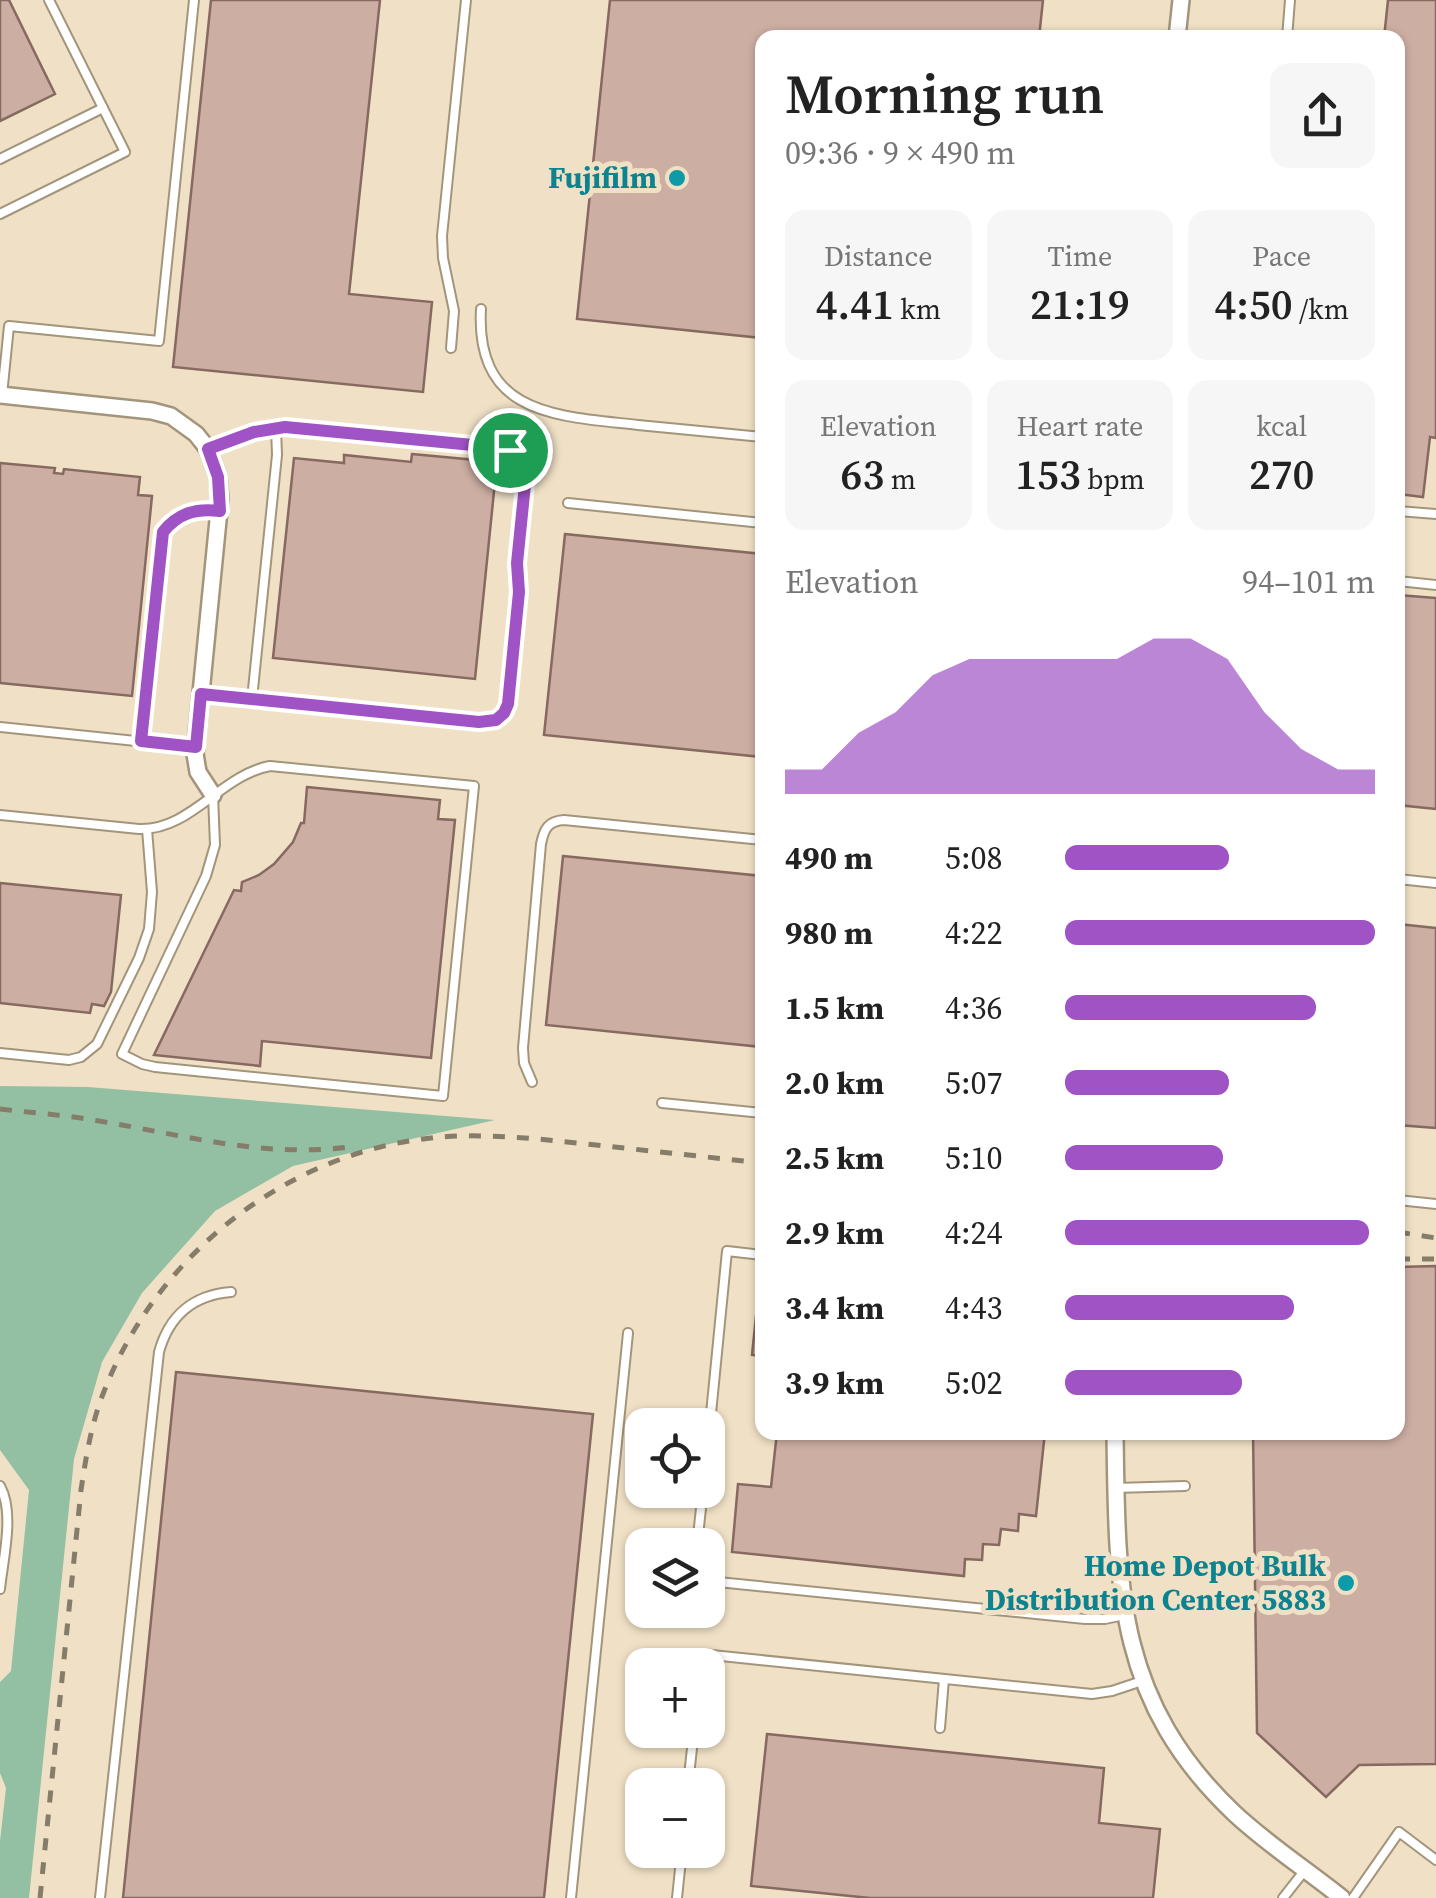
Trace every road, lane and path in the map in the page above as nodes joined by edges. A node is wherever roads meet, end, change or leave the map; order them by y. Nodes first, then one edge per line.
1 (49, 0) edge
2 (194, 0) edge
3 (466, 0) edge
4 (1181, 0) edge
5 (1290, 0) edge
6 (1178, 30) edge
7 (1287, 30) edge
8 (103, 108) junction
9 (0, 159) edge
10 (0, 214) edge
11 (481, 309) dead end
12 (451, 348) dead end
13 (1, 395) edge
14 (276, 428) junction
15 (755, 436) edge
16 (208, 449) junction
17 (568, 504) dead end
18 (220, 511) junction
19 (1405, 512) edge
20 (1436, 514) edge
21 (755, 522) edge
22 (1405, 583) edge
23 (1436, 585) edge
24 (201, 694) junction
25 (252, 699) junction
26 (0, 727) edge
27 (141, 741) junction
28 (196, 747) junction
29 (213, 796) junction
30 (0, 814) edge
31 (147, 829) junction
32 (755, 839) edge
33 (1405, 880) edge
34 (1436, 883) edge
35 (0, 1054) edge
36 (532, 1082) dead end
37 (662, 1102) dead end
38 (755, 1112) edge
39 (1405, 1201) edge
40 (1436, 1204) edge
41 (755, 1254) edge
42 (231, 1292) dead end
43 (628, 1333) dead end
44 (712, 1408) edge
45 (1114, 1440) edge
46 (0, 1486) edge
47 (1185, 1486) dead end
48 (1115, 1488) junction
49 (725, 1583) edge
50 (0, 1590) edge
51 (1124, 1615) junction
52 (725, 1656) edge
53 (944, 1679) junction
54 (1143, 1680) junction
55 (940, 1728) dead end
56 (1436, 1860) edge
57 (680, 1868) edge
58 (1306, 1869) junction
59 (100, 1898) edge
60 (571, 1898) edge
61 (677, 1898) edge
62 (1282, 1898) edge
63 (1342, 1898) edge
64 (1353, 1898) edge

1 - 8 lane
2 - 13 lane
3 - 12 lane
4 - 6 street
5 - 7 lane
8 - 9 lane
8 - 10 lane
11 - 15 lane
13 - 16 street
14 - 16 lane
14 - 25 lane
14 - 25 lane
16 - 18 street
17 - 21 lane
18 - 24 street
18 - 27 lane
19 - 20 lane
22 - 23 lane
24 - 25 lane
24 - 28 street
26 - 27 lane
27 - 28 lane
28 - 29 street
29 - 29 lane
29 - 31 lane
30 - 31 lane
31 - 35 lane
32 - 36 lane
33 - 34 lane
37 - 38 lane
39 - 40 lane
41 - 44 lane
42 - 59 lane
43 - 60 lane
45 - 48 street
46 - 50 lane
47 - 48 lane
48 - 51 street
49 - 51 lane
51 - 54 street
52 - 53 lane
53 - 54 lane
53 - 55 lane
54 - 58 street
56 - 64 lane
57 - 61 lane
58 - 62 lane
58 - 63 street

